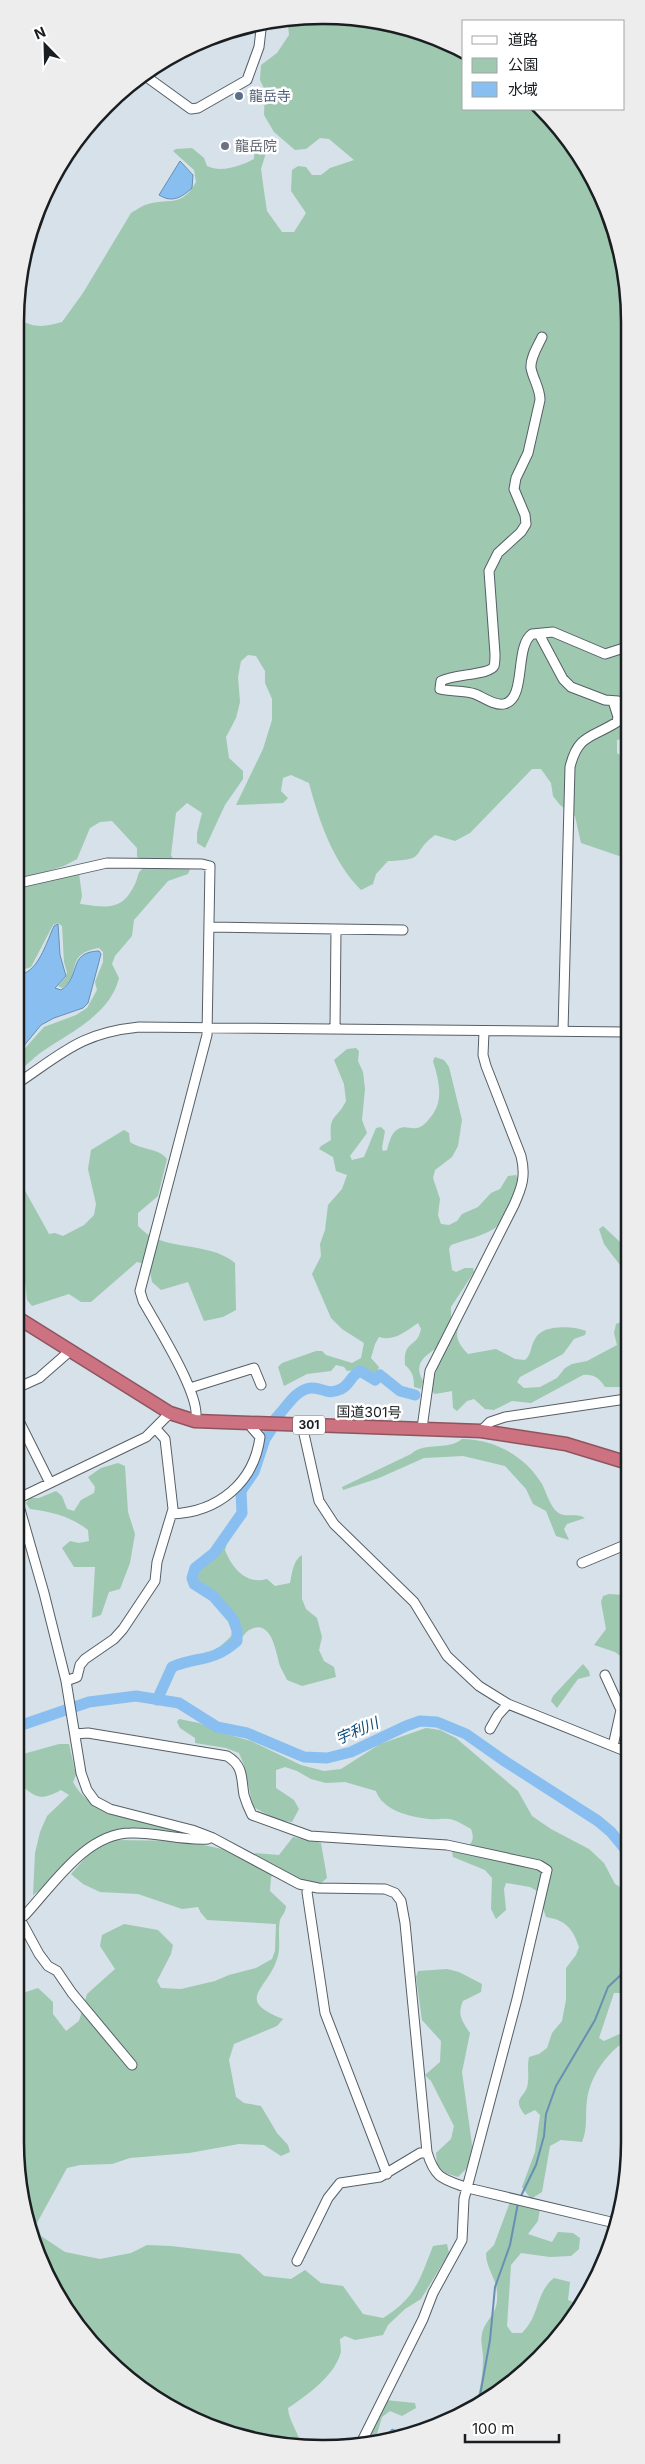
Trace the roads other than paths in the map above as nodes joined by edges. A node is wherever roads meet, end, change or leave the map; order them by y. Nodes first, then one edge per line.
1 (261, 30) edge
2 (149, 79) edge
3 (542, 337) dead end
4 (539, 634) junction
5 (621, 649) edge
6 (613, 701) junction
7 (621, 702) edge
8 (24, 882) edge
9 (210, 927) junction
10 (336, 929) junction
11 (403, 930) dead end
12 (207, 1028) junction
13 (335, 1029) junction
14 (563, 1031) junction
15 (484, 1032) junction
16 (621, 1032) edge
17 (24, 1079) edge
18 (24, 1322) edge
19 (71, 1350) junction
20 (24, 1385) edge
21 (260, 1385) dead end
22 (190, 1388) junction
23 (621, 1399) edge
24 (170, 1413) junction
25 (195, 1421) junction
26 (253, 1424) junction
27 (302, 1425) junction
28 (422, 1428) junction
29 (156, 1429) junction
30 (481, 1430) junction
31 (24, 1431) edge
32 (621, 1461) edge
33 (50, 1483) junction
34 (24, 1496) edge
35 (172, 1514) junction
36 (24, 1523) edge
37 (621, 1547) edge
38 (582, 1563) dead end
39 (605, 1674) dead end
40 (66, 1681) junction
41 (508, 1704) junction
42 (490, 1729) dead end
43 (75, 1733) junction
44 (613, 1746) junction
45 (621, 1749) edge
46 (213, 1838) junction
47 (309, 1887) junction
48 (24, 1914) edge
49 (24, 1930) edge
50 (132, 2065) dead end
51 (427, 2152) junction
52 (388, 2174) junction
53 (468, 2188) junction
54 (610, 2222) edge
55 (297, 2261) dead end
56 (363, 2438) edge

1 - 2 street
3 - 4 street
4 - 5 street
4 - 6 street
6 - 7 street
6 - 14 street
8 - 9 street
9 - 10 street
9 - 12 street
10 - 11 street
10 - 13 street
12 - 13 street
12 - 17 street
12 - 22 street
13 - 15 street
14 - 15 street
14 - 16 street
15 - 28 street
18 - 19 highway, 国道301号 / 301
19 - 20 street
19 - 24 highway, 国道301号 / 301
21 - 22 street
22 - 25 street
23 - 30 street
24 - 25 highway, 国道301号 / 301
24 - 29 street
25 - 26 highway, 国道301号 / 301
26 - 27 highway, 国道301号 / 301
26 - 35 street
27 - 28 highway, 国道301号 / 301
27 - 41 street
28 - 30 highway, 国道301号 / 301
29 - 33 street
29 - 35 street
30 - 32 highway, 国道301号 / 301
31 - 33 street
33 - 34 street
35 - 40 street
36 - 40 street
37 - 38 street
39 - 44 street
40 - 43 street
41 - 42 street
41 - 44 street
43 - 46 street
43 - 53 street
44 - 45 street
46 - 47 street
46 - 48 street
47 - 51 street
47 - 52 street
49 - 50 street
51 - 52 street
51 - 53 street
52 - 55 street
53 - 54 street
53 - 56 street

